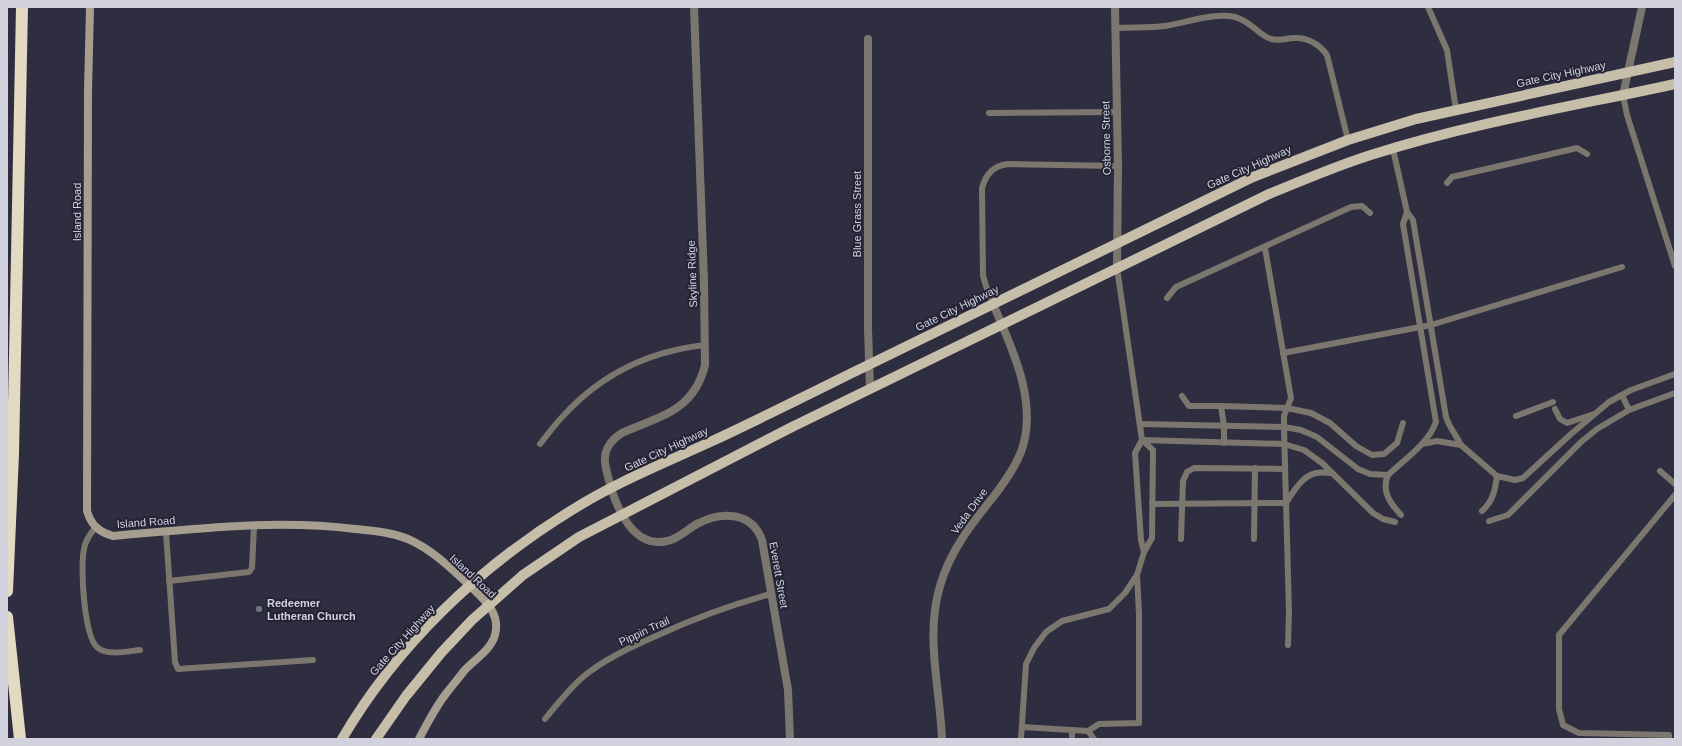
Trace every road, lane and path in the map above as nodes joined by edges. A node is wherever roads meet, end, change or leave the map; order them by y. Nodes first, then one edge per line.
1 (22, 7) edge
2 (90, 7) edge
3 (694, 7) edge
4 (1116, 7) edge
5 (1428, 7) edge
6 (1642, 7) edge
7 (1116, 28) junction
8 (868, 39) dead end
9 (1675, 62) edge
10 (1630, 72) junction
11 (1675, 84) edge
12 (1623, 95) junction
13 (1456, 110) junction
14 (1117, 112) junction
15 (989, 113) dead end
16 (1348, 140) junction
17 (1392, 149) junction
18 (1587, 154) dead end
19 (1118, 166) junction
20 (1447, 183) dead end
21 (1407, 212) junction
22 (1370, 213) dead end
23 (1118, 242) junction
24 (1265, 248) junction
25 (1673, 255) edge
26 (1675, 266) edge
27 (1622, 267) dead end
28 (1117, 268) junction
29 (1166, 298) dead end
30 (993, 304) junction
31 (1002, 324) junction
32 (1431, 325) junction
33 (1421, 328) junction
34 (705, 345) junction
35 (1283, 353) junction
36 (870, 364) junction
37 (1675, 374) edge
38 (870, 389) junction
39 (1675, 393) edge
40 (1622, 395) junction
41 (1182, 396) dead end
42 (1553, 402) dead end
43 (1220, 406) junction
44 (1287, 408) junction
45 (1555, 409) dead end
46 (1629, 410) junction
47 (1595, 413) junction
48 (1516, 416) dead end
49 (1590, 418) junction
50 (1403, 423) dead end
51 (1140, 424) junction
52 (1224, 426) junction
53 (1284, 427) junction
54 (1598, 429) junction
55 (1142, 440) junction
56 (1224, 442) junction
57 (540, 444) dead end
58 (1284, 444) junction
59 (1422, 444) junction
60 (1461, 445) junction
61 (1255, 468) junction
62 (1285, 469) junction
63 (1660, 471) dead end
64 (1332, 473) junction
65 (1388, 475) junction
66 (1496, 476) junction
67 (1675, 484) edge
68 (610, 488) junction
69 (1675, 495) edge
70 (1254, 503) junction
71 (1286, 503) junction
72 (1152, 504) junction
73 (1182, 504) junction
74 (1482, 511) dead end
75 (623, 513) junction
76 (1401, 515) dead end
77 (1489, 520) dead end
78 (1395, 522) dead end
79 (254, 526) junction
80 (95, 528) junction
81 (166, 532) junction
82 (1181, 539) dead end
83 (1254, 540) dead end
84 (1144, 552) junction
85 (1137, 575) junction
86 (169, 581) junction
87 (470, 586) junction
88 (7, 590) edge
89 (771, 594) junction
90 (488, 604) junction
91 (7, 617) edge
92 (1288, 645) dead end
93 (140, 650) dead end
94 (313, 660) dead end
95 (545, 719) dead end
96 (1022, 727) junction
97 (1072, 730) junction
98 (1088, 732) junction
99 (20, 739) edge
100 (342, 739) edge
101 (376, 739) edge
102 (419, 739) edge
103 (790, 739) edge
104 (942, 739) edge
105 (1021, 739) edge
106 (1072, 739) edge
107 (1094, 739) edge
108 (1669, 739) edge

1 - 88 highway
2 - 80 street, Island Road
3 - 34 street, Skyline Ridge
4 - 7 street, Osborne Street
5 - 13 lane
6 - 10 street
7 - 14 street, Osborne Street
7 - 16 lane
8 - 36 street, Blue Grass Street
9 - 10 main road, Gate City Highway
10 - 12 street
10 - 13 main road, Gate City Highway
11 - 12 main road
12 - 17 main road
12 - 25 lane
13 - 16 main road, Gate City Highway
14 - 15 lane
14 - 19 street, Osborne Street
16 - 23 main road, Gate City Highway
17 - 21 lane
17 - 28 main road
18 - 20 lane
19 - 23 street, Osborne Street
19 - 30 lane
21 - 32 lane
21 - 33 lane
22 - 24 lane
23 - 28 street, Osborne Street
23 - 30 main road, Gate City Highway
24 - 29 lane
24 - 35 lane
25 - 26 lane
27 - 32 lane
28 - 31 main road
28 - 51 lane
30 - 31 street, Veda Drive
30 - 36 main road, Gate City Highway
31 - 38 main road
31 - 104 street, Veda Drive
32 - 33 lane
32 - 60 lane
33 - 35 lane
33 - 59 lane
34 - 57 lane
34 - 68 street, Skyline Ridge
35 - 44 lane
36 - 38 street, Blue Grass Street
36 - 68 main road, Gate City Highway
37 - 40 lane
38 - 75 main road
39 - 46 lane
40 - 46 lane
40 - 47 lane
41 - 43 lane
42 - 48 lane
43 - 44 lane
43 - 52 lane
44 - 50 lane
44 - 53 lane
45 - 47 lane
46 - 54 lane
47 - 49 lane
49 - 54 lane
49 - 66 lane
51 - 52 lane
51 - 55 lane
52 - 53 lane
52 - 56 lane
53 - 58 lane
53 - 65 lane
54 - 77 lane
55 - 56 lane
55 - 72 lane
55 - 84 lane
56 - 58 lane
58 - 62 lane
58 - 64 lane
59 - 60 lane
59 - 65 lane
60 - 66 lane
61 - 62 lane
61 - 70 lane
61 - 73 lane
62 - 71 lane
63 - 67 lane
64 - 71 lane
64 - 78 lane
65 - 76 lane
66 - 74 lane
68 - 75 street, Everett Street
68 - 87 main road, Gate City Highway
69 - 108 lane
70 - 71 lane
70 - 73 lane
70 - 83 lane
71 - 92 lane
72 - 73 lane
72 - 84 lane
73 - 82 lane
75 - 89 street, Everett Street
75 - 90 main road
79 - 81 street, Island Road
79 - 86 lane
79 - 87 street, Island Road
80 - 81 street, Island Road
80 - 93 lane
81 - 86 lane
84 - 85 lane
85 - 96 lane
85 - 98 lane
86 - 94 lane
87 - 90 street, Island Road
87 - 100 main road, Gate City Highway
89 - 95 lane, Pippin Trail
89 - 103 street, Everett Street
90 - 101 main road
90 - 102 street, Island Road
91 - 99 highway
96 - 97 lane
96 - 105 lane
97 - 98 lane
97 - 106 lane
98 - 107 lane

